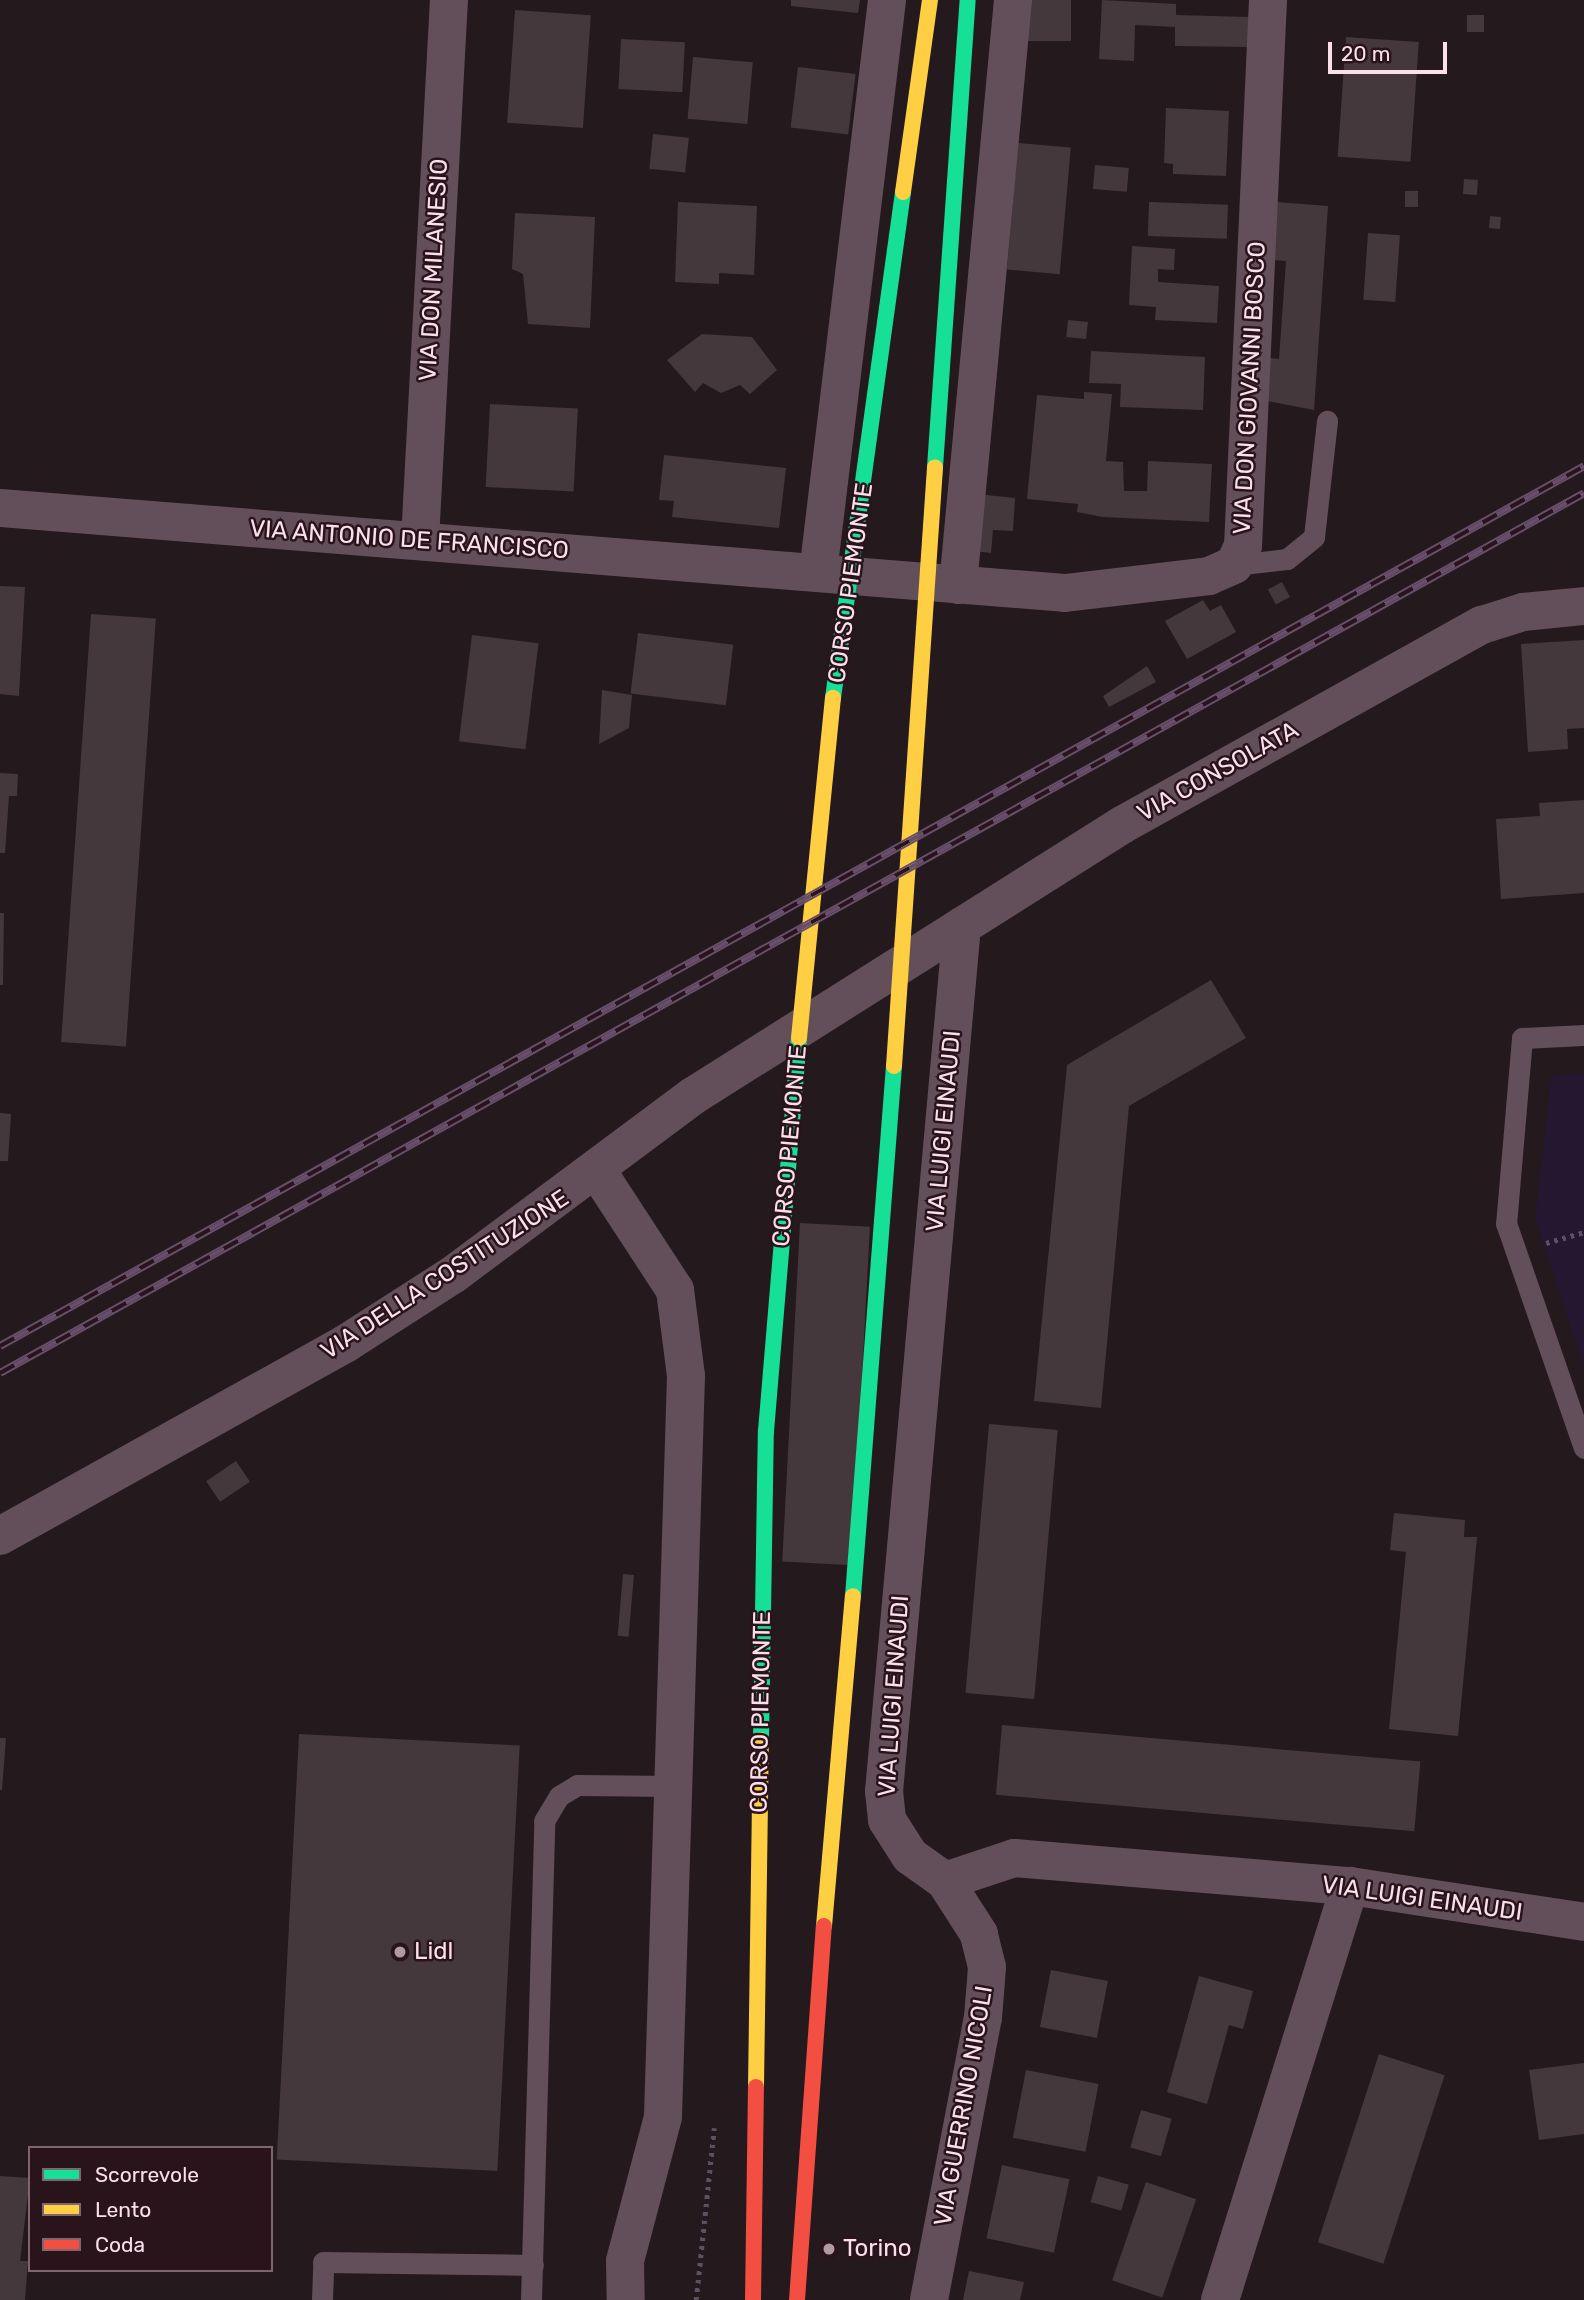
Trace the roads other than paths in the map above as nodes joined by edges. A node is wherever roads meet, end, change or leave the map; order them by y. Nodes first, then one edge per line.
1 (449, 0) edge
2 (887, 0) edge
3 (930, 0) edge
4 (968, 0) edge
5 (1013, 0) edge
6 (1268, 0) edge
7 (1327, 421) dead end
8 (0, 508) edge
9 (420, 540) junction
10 (1234, 565) junction
11 (818, 573) junction
12 (958, 585) junction
13 (1584, 606) edge
14 (962, 926) junction
15 (871, 984) joint
16 (1584, 1035) edge
17 (598, 1172) junction
18 (1584, 1448) edge
19 (0, 1536) edge
20 (673, 1786) junction
21 (944, 1881) junction
22 (1350, 1886) junction
23 (1584, 1922) edge
24 (533, 2265) junction
25 (321, 2300) edge
26 (531, 2300) edge
27 (626, 2300) edge
28 (753, 2300) edge
29 (797, 2300) edge
30 (929, 2300) edge
31 (1220, 2300) edge

1 - 9 street, VIA DON MILANESIO
2 - 11 street, CORSO PIEMONTE
3 - 28 main road, CORSO PIEMONTE
4 - 29 main road
5 - 12 street
6 - 10 street, VIA DON GIOVANNI BOSCO
7 - 10 lane
8 - 9 street, VIA ANTONIO DE FRANCISCO
9 - 11 street, VIA ANTONIO DE FRANCISCO
10 - 12 street, VIA DON GIOVANNI BOSCO
11 - 12 street, VIA DON GIOVANNI BOSCO
13 - 14 street, VIA CONSOLATA
14 - 15 street, VIA CONSOLATA
14 - 21 street, VIA LUIGI EINAUDI
15 - 17 street, VIA DELLA COSTITUZIONE
16 - 18 lane
17 - 19 street, VIA DELLA COSTITUZIONE
17 - 20 street
20 - 24 lane
20 - 27 street
21 - 22 street, VIA LUIGI EINAUDI
21 - 30 street, VIA GUERRINO NICOLI
22 - 23 street, VIA LUIGI EINAUDI
22 - 31 street
24 - 25 lane
24 - 26 lane

